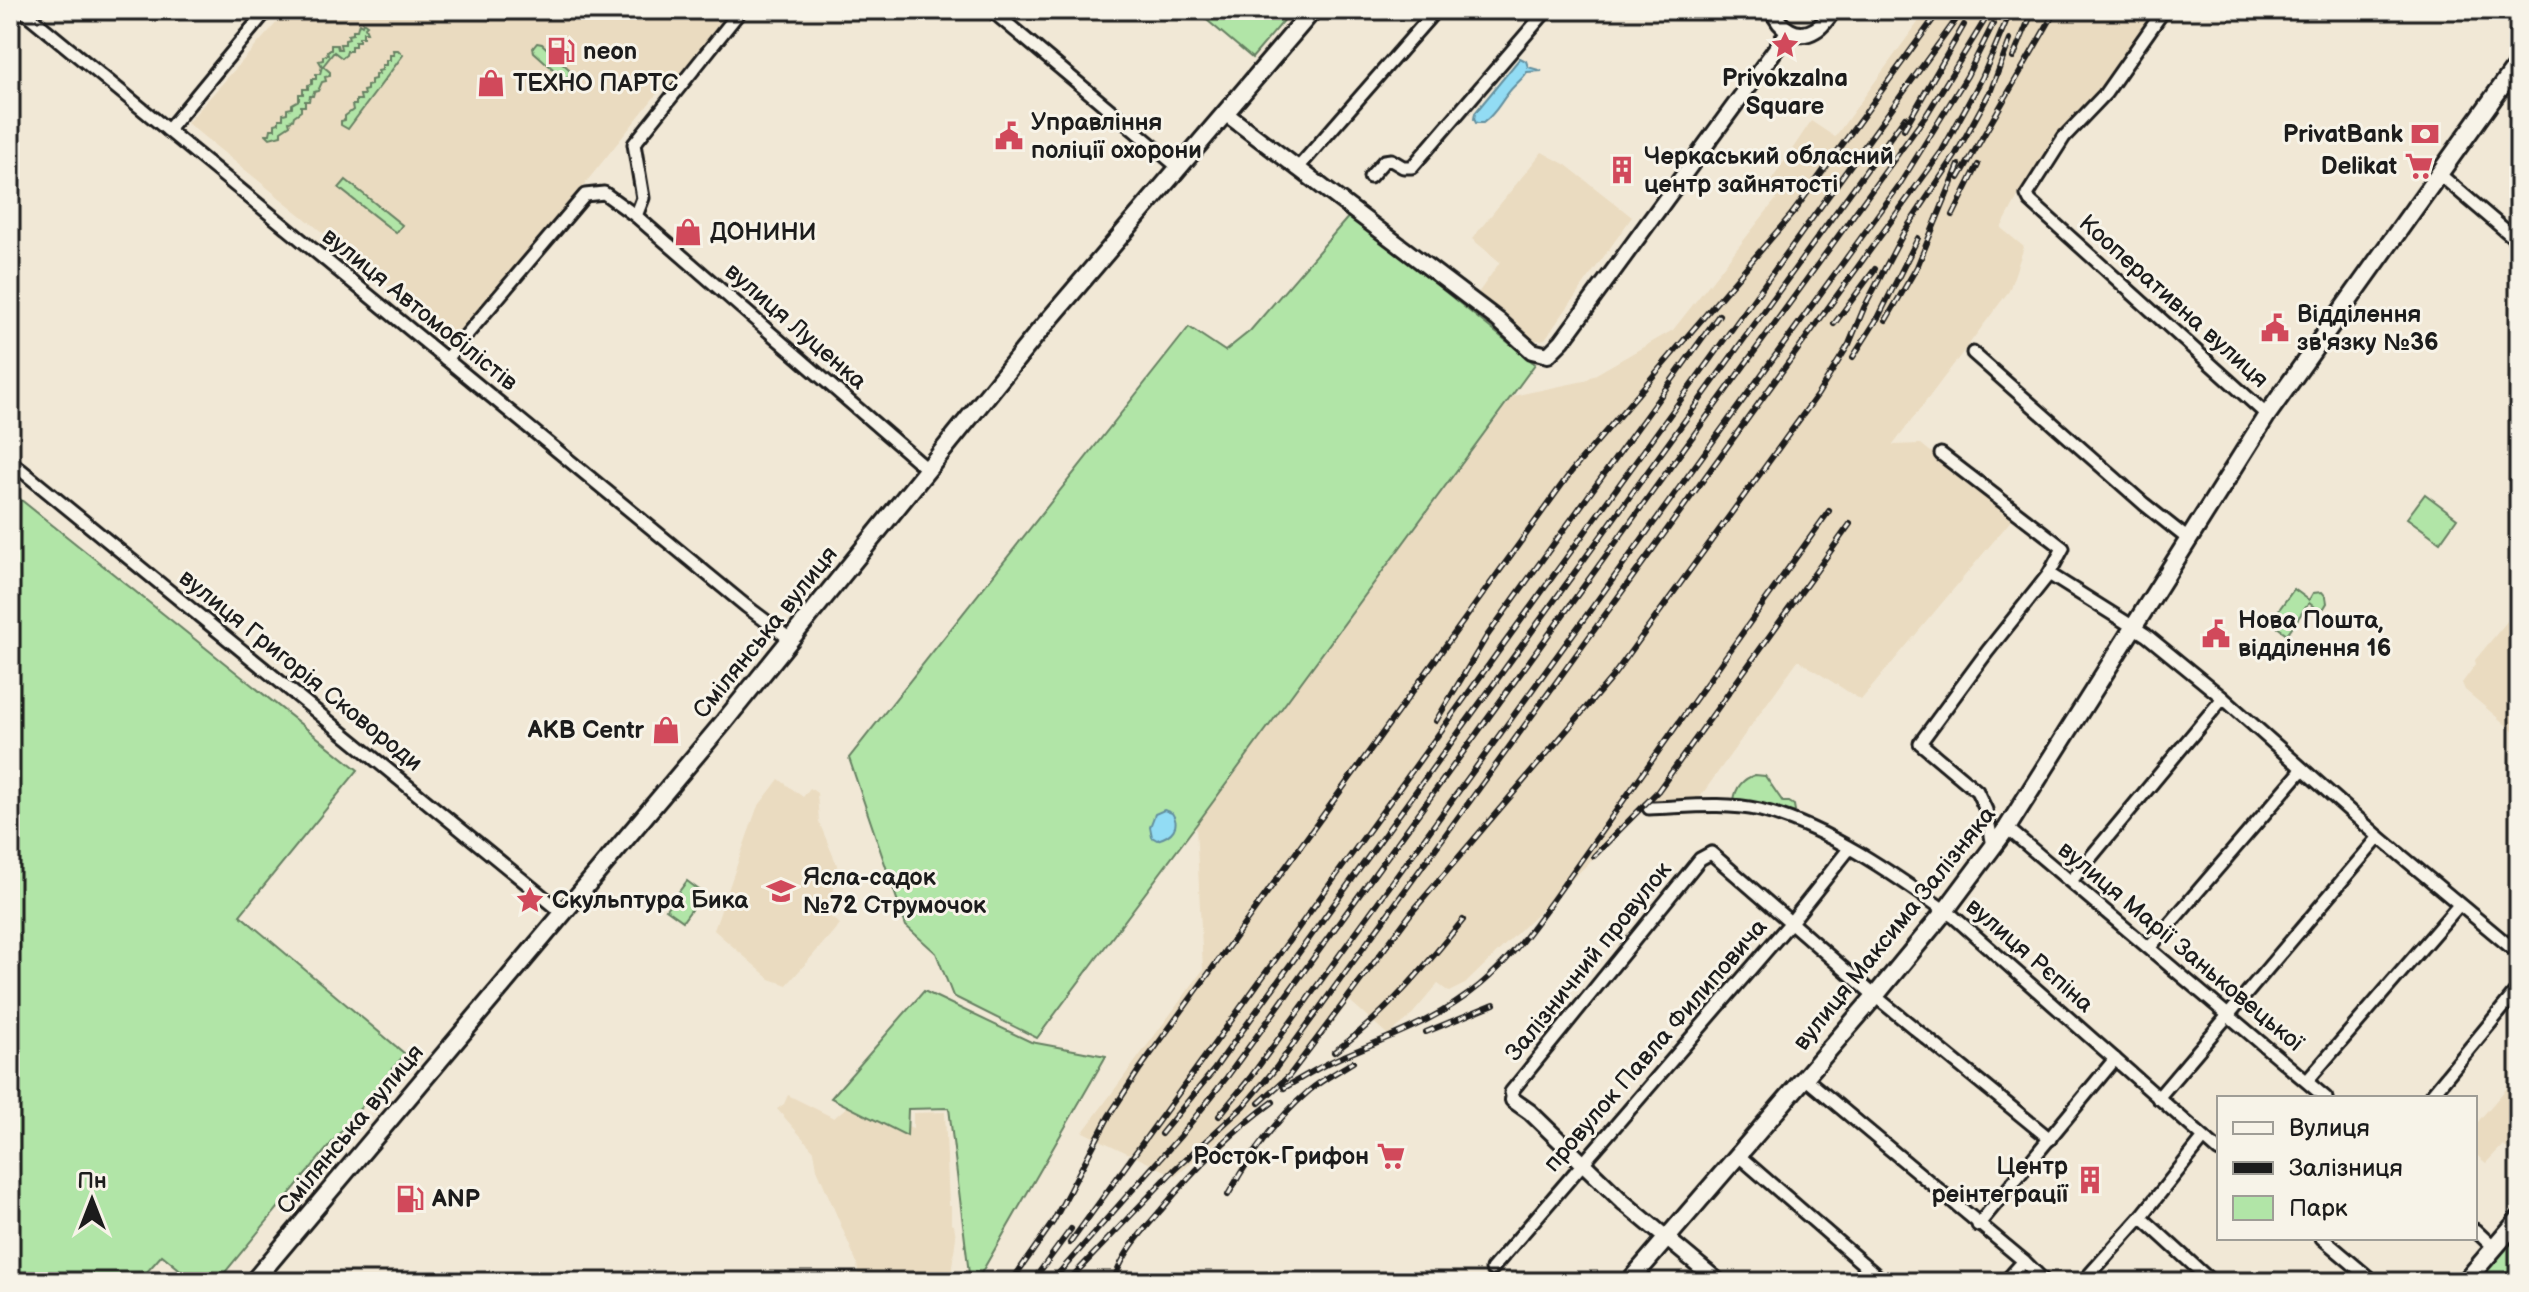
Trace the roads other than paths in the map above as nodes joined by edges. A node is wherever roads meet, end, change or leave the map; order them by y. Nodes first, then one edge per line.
1 (22, 10) edge
2 (267, 10) edge
3 (741, 10) edge
4 (991, 10) edge
5 (1313, 10) edge
6 (1436, 10) edge
7 (1547, 10) edge
8 (1773, 10) edge
9 (1833, 10) edge
10 (2164, 10) edge
11 (1789, 31) junction
12 (2519, 62) edge
13 (1225, 113) junction
14 (168, 130) junction
15 (1178, 167) junction
16 (1297, 169) junction
17 (2438, 173) junction
18 (1370, 177) dead end
19 (636, 216) junction
20 (2519, 242) edge
21 (1973, 353) dead end
22 (446, 359) junction
23 (2267, 415) junction
24 (1941, 454) dead end
25 (10, 461) edge
26 (927, 469) junction
27 (2188, 539) junction
28 (2049, 574) junction
29 (2133, 625) junction
30 (790, 639) junction
31 (2223, 698) junction
32 (2302, 770) junction
33 (1649, 808) dead end
34 (2007, 828) junction
35 (2379, 837) junction
36 (1993, 846) junction
37 (1849, 849) junction
38 (2071, 881) junction
39 (2459, 905) junction
40 (1945, 911) junction
41 (563, 913) junction
42 (1791, 922) junction
43 (2150, 947) junction
44 (2519, 954) edge
45 (2519, 988) edge
46 (1875, 996) junction
47 (2227, 1015) junction
48 (2115, 1059) junction
49 (1805, 1078) junction
50 (2307, 1081) junction
51 (2324, 1096) edge
52 (2431, 1096) edge
53 (2158, 1098) junction
54 (1513, 1100) joint
55 (2204, 1138) junction
56 (2050, 1139) junction
57 (2217, 1149) edge
58 (1739, 1156) junction
59 (1582, 1162) junction
60 (2141, 1217) junction
61 (2519, 1219) edge
62 (1978, 1225) junction
63 (2477, 1232) edge
64 (1668, 1239) junction
65 (2324, 1240) edge
66 (2494, 1248) junction
67 (2024, 1261) junction
68 (1492, 1269) dead end
69 (253, 1282) edge
70 (1629, 1282) edge
71 (1719, 1282) edge
72 (1884, 1282) edge
73 (2005, 1282) edge
74 (2045, 1282) edge
75 (2083, 1282) edge
76 (2212, 1282) edge
77 (2374, 1282) edge
78 (2465, 1282) edge

1 - 14 street, вулиця Автомобілістів
2 - 14 street
3 - 19 street
4 - 15 street
5 - 13 main road, Смілянська вулиця
6 - 16 street
7 - 18 street
8 - 11 street
9 - 11 street
10 - 23 street, Кооперативна вулиця
11 - 16 street
12 - 17 main road, вулиця Максима Залізняка
13 - 15 main road, Смілянська вулиця
13 - 16 street
14 - 22 street, вулиця Автомобілістів
15 - 26 main road, Смілянська вулиця
17 - 20 street
17 - 23 main road, вулиця Максима Залізняка
19 - 22 street, вулиця Луценка
19 - 26 street, вулиця Луценка
21 - 27 street
22 - 30 street, вулиця Автомобілістів
23 - 27 main road, вулиця Максима Залізняка
24 - 28 street
25 - 41 street, вулиця Григорія Сковороди
26 - 30 main road, Смілянська вулиця
27 - 29 main road, вулиця Максима Залізняка
28 - 29 street
28 - 36 street
29 - 31 street
29 - 34 main road, вулиця Максима Залізняка
30 - 41 main road, Смілянська вулиця
31 - 32 street
31 - 38 street
32 - 35 street
32 - 43 street
33 - 37 street, вулиця Рєпіна
34 - 36 main road, вулиця Максима Залізняка
34 - 38 street, вулиця Марії Заньковецької
35 - 39 street
35 - 47 street
36 - 40 main road, вулиця Максима Залізняка
37 - 40 street, вулиця Рєпіна
37 - 42 street, провулок Павла Филиповича
38 - 43 street, вулиця Марії Заньковецької
39 - 44 street
39 - 50 street
40 - 46 main road, вулиця Максима Залізняка
40 - 48 street, вулиця Рєпіна
41 - 69 main road, Смілянська вулиця
42 - 46 street
42 - 54 street, Залізничний провулок
42 - 59 street, провулок Павла Филиповича
43 - 47 street, вулиця Марії Заньковецької
45 - 52 street
46 - 49 main road, вулиця Максима Залізняка
46 - 56 street
47 - 50 street, вулиця Марії Заньковецької
47 - 53 street
48 - 53 street, вулиця Рєпіна
48 - 56 street
49 - 58 main road, вулиця Максима Залізняка
49 - 62 street
50 - 51 street, вулиця Марії Заньковецької
53 - 55 street, вулиця Рєпіна
54 - 59 street
55 - 57 street, вулиця Рєпіна
55 - 60 street
56 - 62 street
58 - 64 main road, вулиця Максима Залізняка
58 - 72 street
59 - 64 street
59 - 68 street, провулок Павла Филиповича
60 - 75 street
60 - 76 street
61 - 66 main road
62 - 67 street
63 - 66 street
64 - 70 main road, вулиця Максима Залізняка
64 - 71 street
65 - 77 street
66 - 78 main road
67 - 73 street
67 - 74 street

